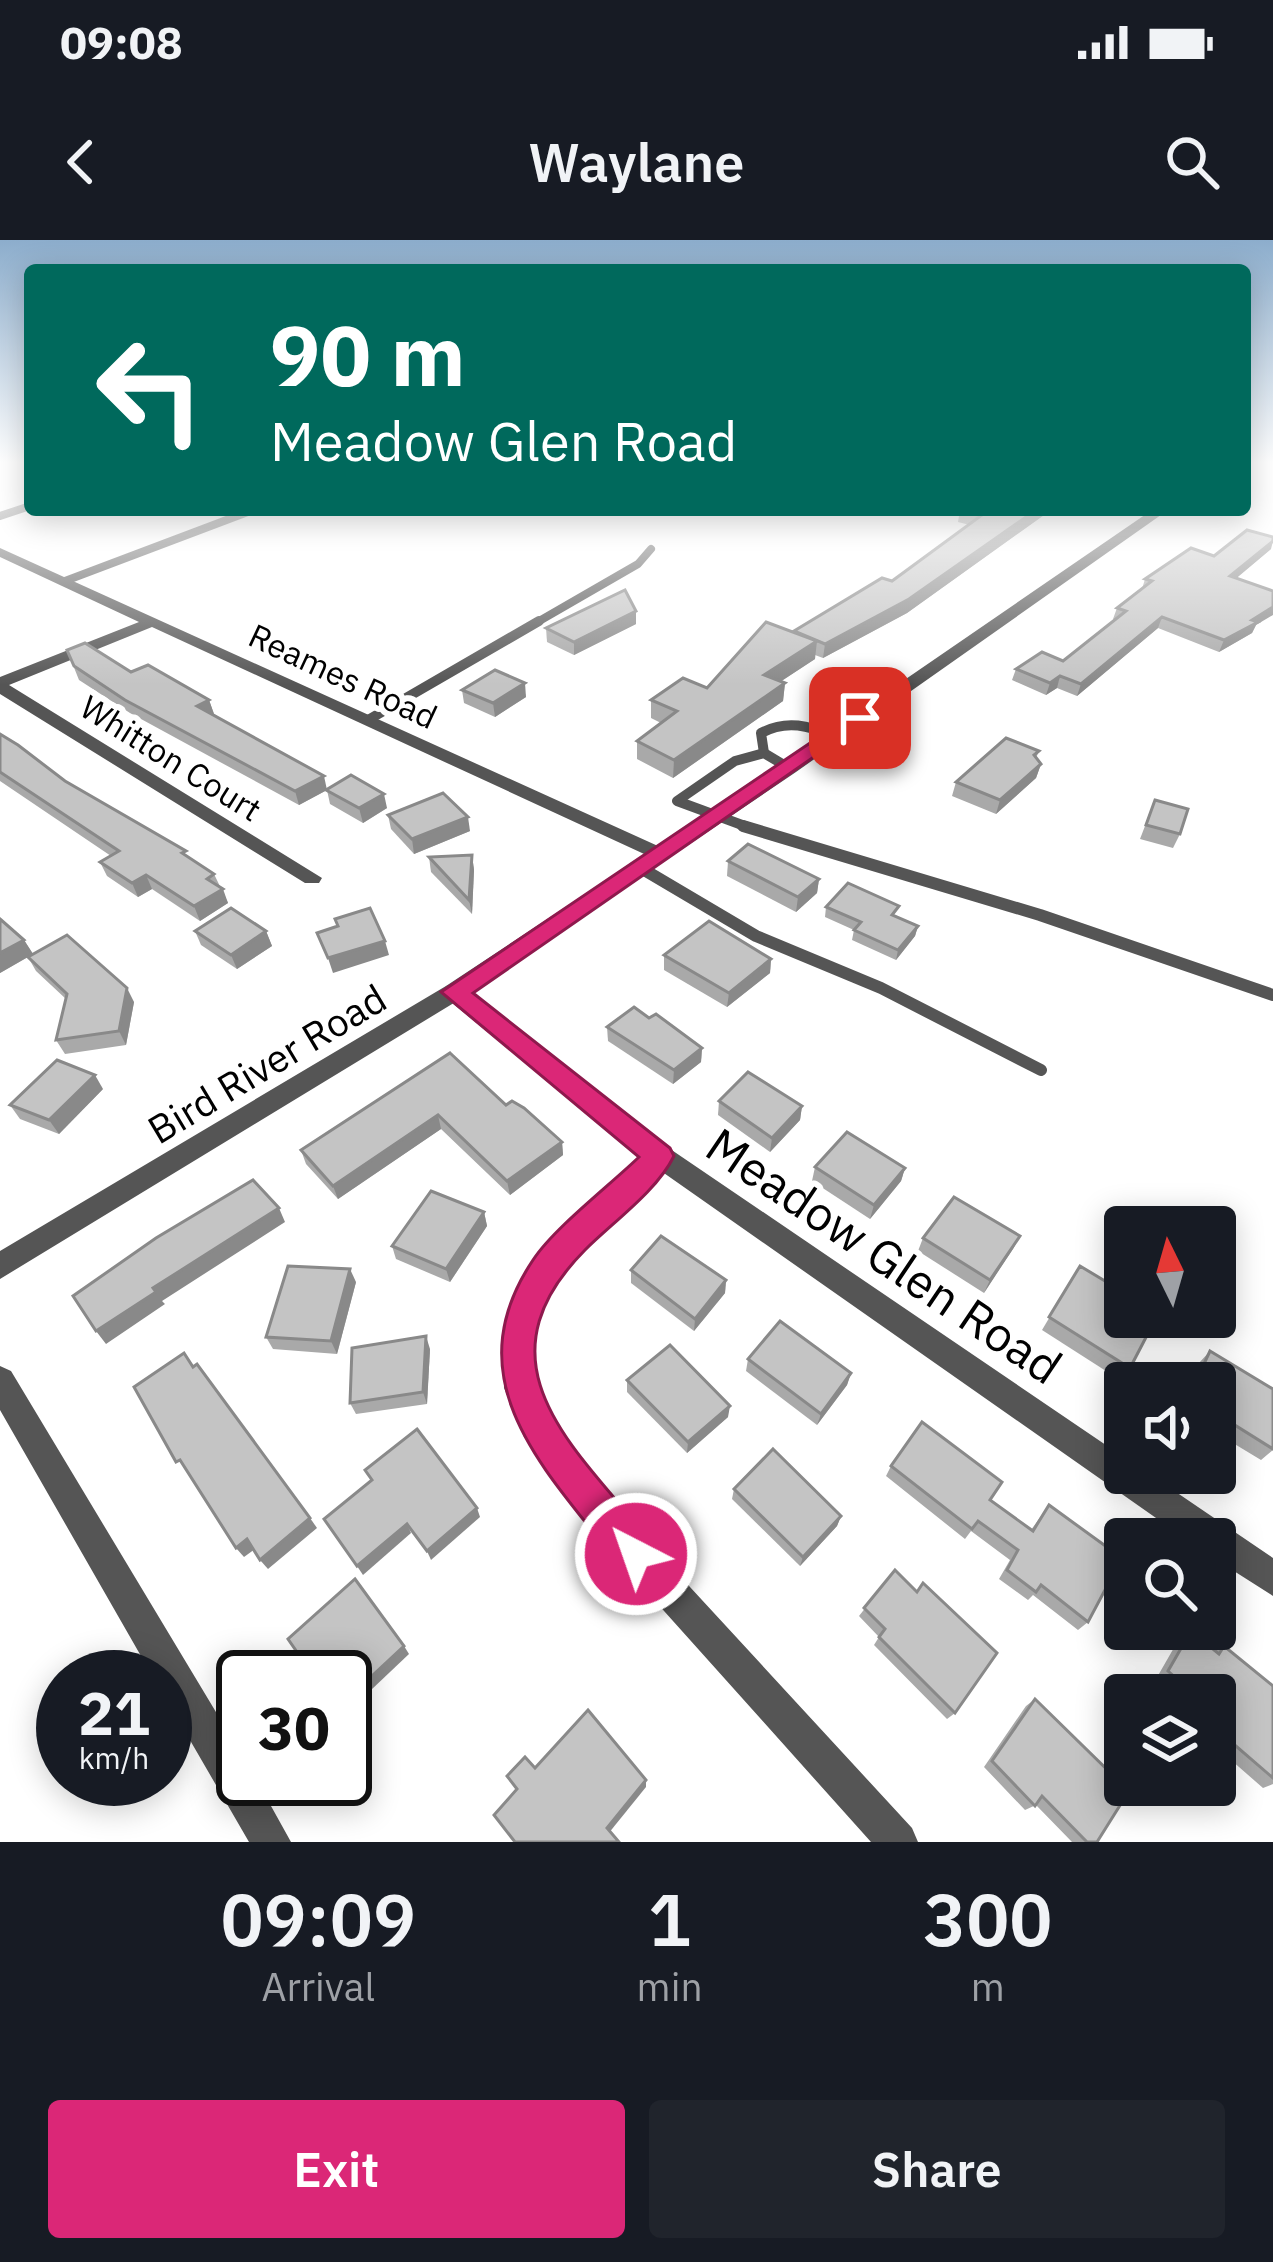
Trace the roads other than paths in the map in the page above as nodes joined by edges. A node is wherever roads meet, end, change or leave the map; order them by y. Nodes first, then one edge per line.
1 (184, 536) edge
2 (1123, 536) edge
3 (652, 549) dead end
4 (0, 552) edge
5 (64, 581) junction
6 (152, 622) junction
7 (0, 685) edge
8 (368, 720) junction
9 (835, 736) junction
10 (764, 753) junction
11 (789, 768) junction
12 (716, 818) junction
13 (662, 855) junction
14 (641, 868) junction
15 (311, 878) dead end
16 (454, 992) junction
17 (1273, 995) edge
18 (1041, 1070) dead end
19 (659, 1156) junction
20 (0, 1266) edge
21 (0, 1381) edge
22 (1273, 1579) edge
23 (271, 1842) edge
24 (898, 1842) edge

1 - 5 lane
2 - 9 street, Bird River Road
3 - 8 lane
4 - 5 street, Reames Road
5 - 6 street, Reames Road
6 - 7 street
6 - 8 street, Reames Road
7 - 15 street, Whitton Court
8 - 13 street, Reames Road
9 - 10 lane
9 - 11 street, Bird River Road
10 - 11 lane
10 - 12 lane
11 - 12 street, Bird River Road
12 - 13 street, Bird River Road
12 - 17 lane
13 - 14 street, Bird River Road
14 - 16 street, Bird River Road
14 - 18 lane
16 - 19 street, Meadow Glen Road
16 - 20 street, Bird River Road
19 - 22 street, Meadow Glen Road
19 - 24 street
21 - 23 street

